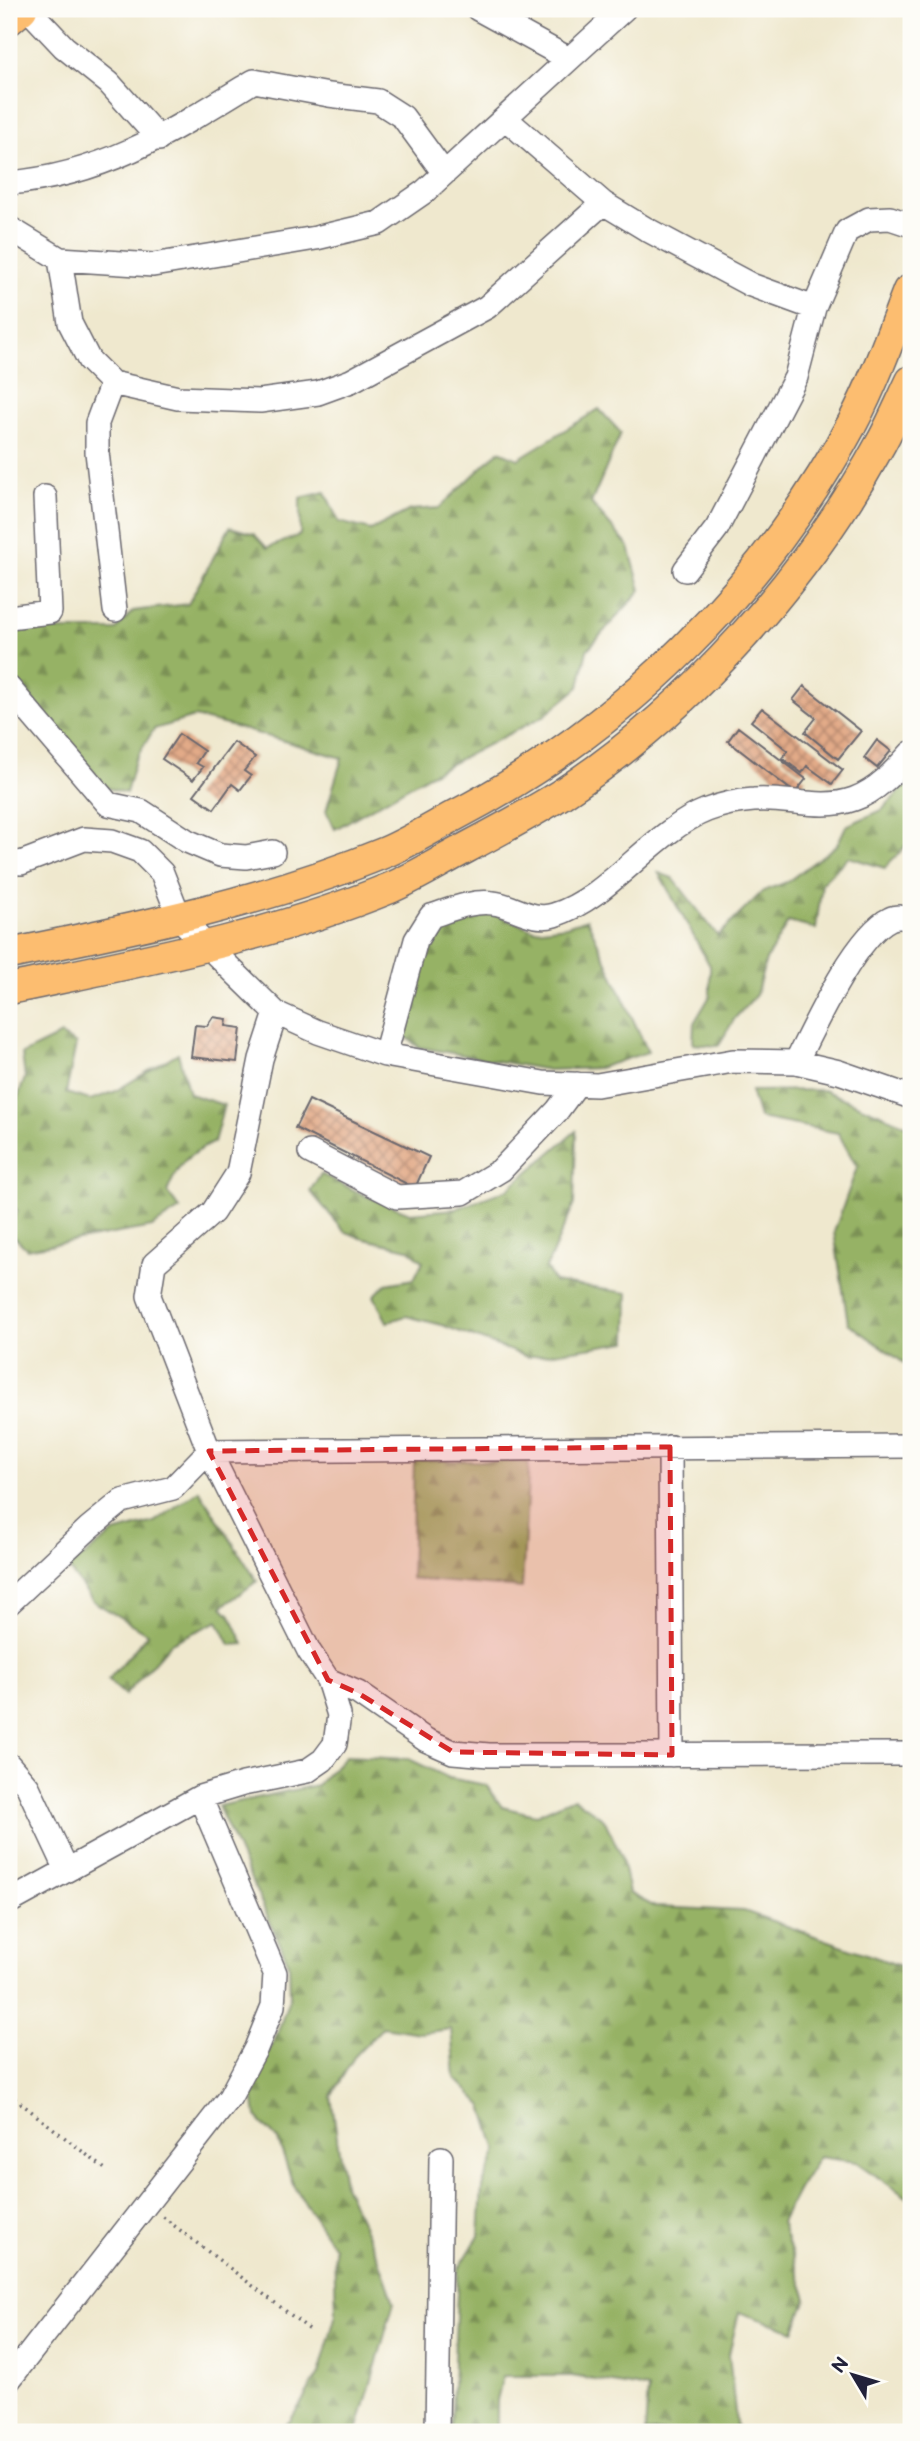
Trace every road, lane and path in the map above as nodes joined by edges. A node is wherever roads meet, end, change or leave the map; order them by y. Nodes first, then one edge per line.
1 (22, 9) edge
2 (28, 9) edge
3 (478, 9) edge
4 (624, 9) edge
5 (9, 20) edge
6 (569, 59) junction
7 (506, 119) junction
8 (159, 139) junction
9 (443, 173) junction
10 (9, 183) edge
11 (603, 203) junction
12 (911, 225) edge
13 (9, 228) edge
14 (60, 258) junction
15 (908, 291) dead end
16 (814, 308) junction
17 (911, 381) edge
18 (112, 383) junction
19 (45, 497) dead end
20 (685, 570) dead end
21 (115, 610) dead end
22 (9, 617) edge
23 (9, 688) edge
24 (911, 753) edge
25 (273, 852) dead end
26 (9, 862) edge
27 (180, 919) junction
28 (911, 919) edge
29 (208, 946) junction
30 (9, 954) edge
31 (9, 989) edge
32 (276, 1013) junction
33 (386, 1055) junction
34 (796, 1062) junction
35 (578, 1084) junction
36 (911, 1097) edge
37 (310, 1152) dead end
38 (911, 1446) edge
39 (670, 1447) junction
40 (209, 1451) junction
41 (9, 1603) edge
42 (328, 1680) junction
43 (911, 1754) edge
44 (672, 1755) junction
45 (9, 1765) edge
46 (200, 1797) junction
47 (67, 1870) junction
48 (9, 1902) edge
49 (9, 2094) edge
50 (441, 2158) dead end
51 (104, 2169) dead end
52 (147, 2205) junction
53 (309, 2329) dead end
54 (9, 2380) edge
55 (437, 2432) edge

1 - 5 main road
2 - 8 street
3 - 6 street
4 - 6 street
6 - 7 street
7 - 9 street
7 - 11 street
8 - 9 street
8 - 10 street
9 - 14 street
11 - 16 street
11 - 18 street
12 - 16 street
13 - 14 street
14 - 18 street
15 - 27 main road
16 - 20 street
17 - 29 main road
18 - 21 street
19 - 22 street
23 - 25 street
24 - 33 street
26 - 27 street
27 - 29 street
27 - 30 main road
28 - 34 street
29 - 31 main road
29 - 32 street
32 - 33 street
32 - 40 street
33 - 35 street
34 - 35 street
34 - 36 street
35 - 37 street
38 - 39 street
39 - 40 street
39 - 44 street
40 - 41 street
40 - 42 street
42 - 44 street
42 - 46 street
43 - 44 street
45 - 47 street
46 - 47 street
46 - 52 street
47 - 48 street
49 - 51 path
50 - 55 street
52 - 53 path
52 - 54 street

